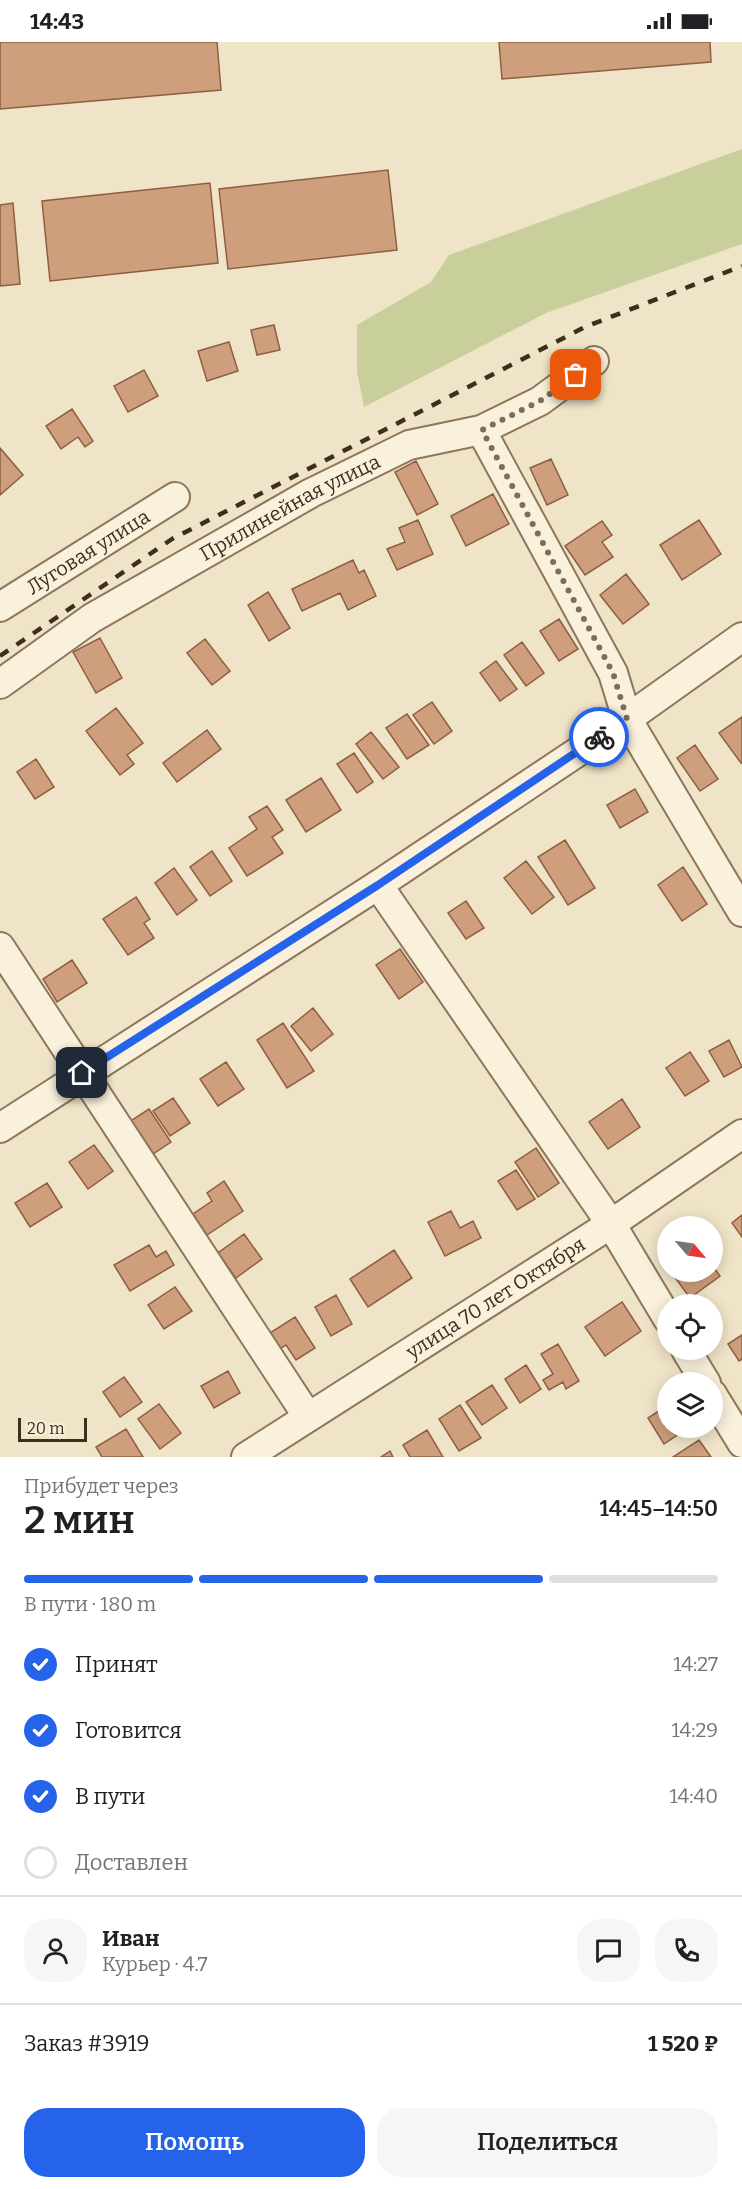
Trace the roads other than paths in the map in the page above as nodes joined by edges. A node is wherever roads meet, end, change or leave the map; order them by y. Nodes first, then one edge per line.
1 (594, 361) dead end
2 (482, 430) junction
3 (175, 498) dead end
4 (0, 607) edge
5 (742, 638) edge
6 (0, 684) edge
7 (627, 719) junction
8 (378, 885) junction
9 (742, 912) edge
10 (0, 946) edge
11 (82, 1073) junction
12 (0, 1128) edge
13 (742, 1134) edge
14 (611, 1224) junction
15 (657, 1301) edge
16 (723, 1412) edge
17 (308, 1417) junction
18 (742, 1443) edge
19 (246, 1457) edge

1 - 2 street, Прилинейная улица
2 - 6 street, Прилинейная улица
2 - 7 street
3 - 4 street, Луговая улица
5 - 7 street
7 - 8 street
7 - 9 street
8 - 11 street
8 - 14 street
10 - 11 street
11 - 12 street
11 - 17 street
13 - 14 street, улица 70 лет Октября
14 - 15 street
14 - 17 street, улица 70 лет Октября
16 - 18 street
17 - 19 street, улица 70 лет Октября

